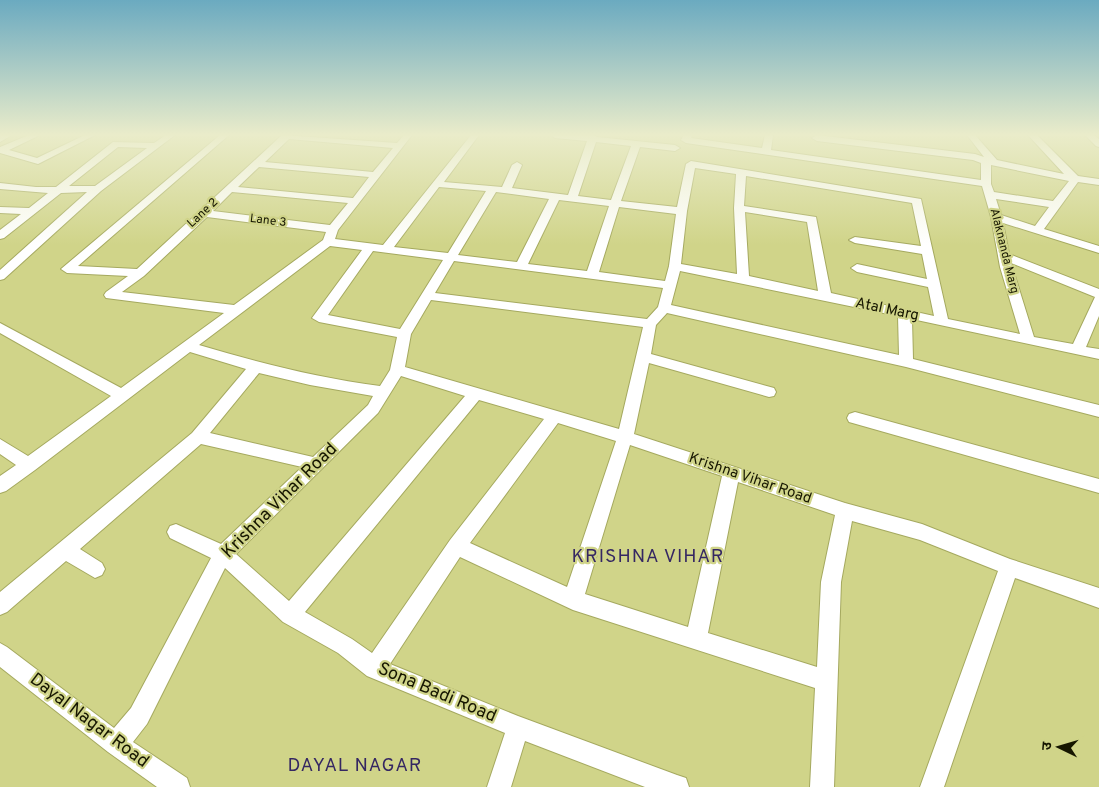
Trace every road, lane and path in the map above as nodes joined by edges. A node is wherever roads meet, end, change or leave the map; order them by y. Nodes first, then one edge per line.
1 (80, 172) edge
2 (121, 172) edge
3 (182, 172) edge
4 (247, 172) edge
5 (340, 172) edge
6 (379, 172) edge
7 (446, 172) edge
8 (512, 172) edge
9 (581, 172) edge
10 (629, 172) edge
11 (690, 172) edge
12 (741, 172) joint
13 (917, 172) edge
14 (989, 172) edge
15 (1038, 172) edge
16 (1068, 172) edge
17 (376, 175) junction
18 (1075, 179) junction
19 (1099, 182) edge
20 (436, 184) junction
21 (0, 186) edge
22 (97, 189) junction
23 (228, 189) junction
24 (500, 189) junction
25 (57, 190) junction
26 (988, 190) junction
27 (556, 196) junction
28 (572, 198) junction
29 (355, 201) junction
30 (615, 203) junction
31 (1056, 205) junction
32 (739, 208) junction
33 (0, 210) edge
34 (31, 211) junction
35 (682, 212) junction
36 (202, 213) junction
37 (996, 217) junction
38 (1038, 230) junction
39 (0, 236) edge
40 (331, 236) junction
41 (855, 240) dead end
42 (370, 247) junction
43 (386, 249) junction
44 (1099, 250) edge
45 (928, 252) junction
46 (1004, 256) junction
47 (451, 257) junction
48 (521, 266) junction
49 (675, 266) junction
50 (857, 268) dead end
51 (140, 273) junction
52 (592, 275) junction
53 (0, 276) edge
54 (744, 278) junction
55 (934, 284) junction
56 (670, 285) junction
57 (1099, 294) edge
58 (427, 296) junction
59 (826, 296) junction
60 (1099, 300) edge
61 (664, 308) junction
62 (237, 310) junction
63 (905, 315) junction
64 (942, 322) junction
65 (650, 324) junction
66 (0, 327) edge
67 (404, 334) junction
68 (1028, 339) junction
69 (188, 346) junction
70 (1078, 350) junction
71 (1099, 354) edge
72 (642, 356) junction
73 (906, 362) junction
74 (255, 368) junction
75 (397, 370) junction
76 (385, 392) junction
77 (769, 392) dead end
78 (476, 393) junction
79 (122, 395) junction
80 (1099, 411) edge
81 (555, 416) junction
82 (856, 418) dead end
83 (198, 437) junction
84 (626, 437) junction
85 (0, 445) edge
86 (316, 464) junction
87 (29, 465) junction
88 (731, 473) junction
89 (0, 486) edge
90 (1099, 486) edge
91 (845, 511) junction
92 (176, 532) dead end
93 (457, 546) junction
94 (65, 550) junction
95 (224, 554) junction
96 (1009, 567) junction
97 (95, 569) dead end
98 (1099, 598) edge
99 (573, 600) junction
100 (0, 605) edge
101 (290, 615) junction
102 (696, 639) junction
103 (0, 654) edge
104 (376, 668) junction
105 (826, 681) junction
106 (518, 727) junction
107 (116, 744) junction
108 (668, 785) edge
109 (178, 787) edge
110 (499, 787) edge
111 (822, 787) edge
112 (932, 787) edge

1 - 25 street
2 - 22 street
3 - 51 street
4 - 23 street, Lane 2
5 - 17 street
6 - 17 street
7 - 20 street
8 - 24 street, Krishna Vihar Road
9 - 28 street
10 - 30 street
11 - 35 street
12 - 32 street
12 - 45 street
13 - 26 street
14 - 26 street, Alaknanda Marg
15 - 18 street
16 - 18 street
17 - 29 street
18 - 19 street
18 - 31 street
20 - 24 street
20 - 43 street
21 - 25 street
22 - 25 street
22 - 53 street
23 - 29 street
23 - 36 street, Lane 2
24 - 27 street
24 - 47 street, Krishna Vihar Road
25 - 34 street
26 - 31 street
26 - 37 street, Alaknanda Marg
27 - 28 street
27 - 48 street
28 - 30 street
29 - 40 street
30 - 35 street
30 - 52 street
31 - 38 street
32 - 54 street
32 - 59 street
33 - 34 street
34 - 39 street
35 - 49 street
36 - 40 street, Lane 3
36 - 51 street, Lane 2
37 - 38 street
37 - 46 street, Alaknanda Marg
38 - 44 street
40 - 42 street, Lane 3
40 - 62 street
41 - 45 street
42 - 43 street, Lane 3
42 - 67 street
43 - 47 street, Lane 3
45 - 55 street
46 - 57 street
46 - 68 street, Alaknanda Marg
47 - 48 street, Lane 3
47 - 58 street, Krishna Vihar Road
48 - 52 street, Lane 3
49 - 54 street, Atal Marg
49 - 56 street
50 - 55 street
51 - 62 street, Lane 2
52 - 56 street, Lane 3
54 - 59 street, Atal Marg
55 - 64 street
56 - 61 street
58 - 65 street
58 - 67 street, Krishna Vihar Road
59 - 63 street, Atal Marg
60 - 70 street
61 - 65 street
61 - 73 street
62 - 69 street
63 - 64 street, Atal Marg
63 - 73 street
64 - 68 street, Atal Marg
65 - 72 street
66 - 79 street
67 - 75 street, Krishna Vihar Road
68 - 70 street, Atal Marg
69 - 74 street
69 - 79 street
70 - 71 street, Atal Marg
72 - 77 street
72 - 84 street
73 - 80 street
74 - 76 street
74 - 83 street
75 - 76 street, Krishna Vihar Road
75 - 78 street, Krishna Vihar Road
76 - 86 street, Krishna Vihar Road
78 - 81 street, Krishna Vihar Road
78 - 101 street
79 - 87 street
81 - 84 street, Krishna Vihar Road
81 - 93 street
82 - 90 street
83 - 86 street
83 - 94 street
84 - 88 street, Krishna Vihar Road
84 - 99 street
85 - 87 street
86 - 95 street, Krishna Vihar Road
87 - 89 street
88 - 91 street, Krishna Vihar Road
88 - 102 street
91 - 96 street, Krishna Vihar Road
91 - 105 street
92 - 95 street, Sona Badi Road
93 - 99 street
93 - 104 street
94 - 97 street
94 - 100 street
95 - 101 street, Sona Badi Road
95 - 107 street, Krishna Vihar Road
96 - 98 street, Krishna Vihar Road
96 - 112 street
99 - 102 street
101 - 104 street, Sona Badi Road
102 - 105 street
103 - 107 street, Dayal Nagar Road
104 - 106 street, Sona Badi Road
105 - 111 street
106 - 108 street, Sona Badi Road
106 - 110 street
107 - 109 street, Dayal Nagar Road

